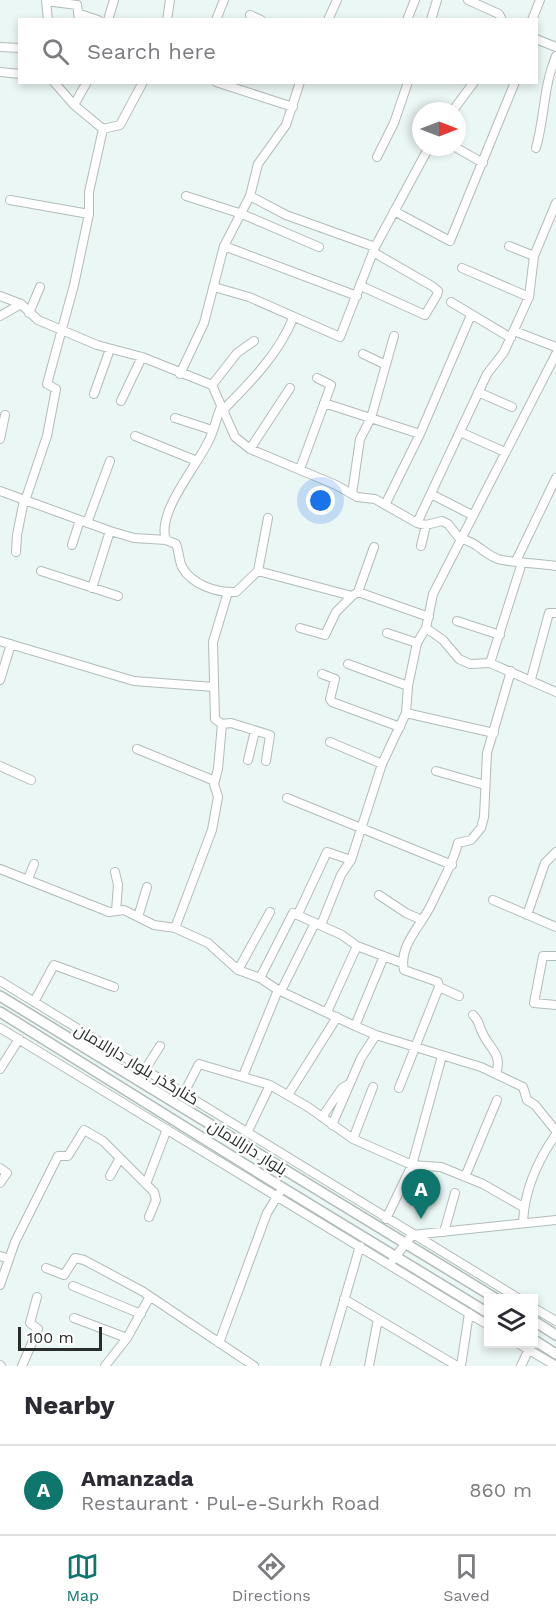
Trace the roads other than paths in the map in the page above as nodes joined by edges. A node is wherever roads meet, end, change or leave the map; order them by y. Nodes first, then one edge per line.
1 (46, 0) edge
2 (114, 0) edge
3 (170, 0) edge
4 (224, 0) edge
5 (336, 0) edge
6 (415, 0) edge
7 (438, 0) edge
8 (540, 0) edge
9 (474, 1) edge
10 (250, 15) dead end
11 (79, 17) edge
12 (48, 18) edge
13 (109, 18) edge
14 (167, 18) edge
15 (217, 18) edge
16 (257, 18) edge
17 (329, 18) edge
18 (408, 18) edge
19 (432, 18) edge
20 (500, 18) edge
21 (533, 18) edge
22 (538, 39) edge
23 (0, 46) edge
24 (556, 47) edge
25 (18, 48) edge
26 (556, 56) edge
27 (0, 72) edge
28 (18, 74) edge
29 (56, 84) edge
30 (86, 84) edge
31 (142, 84) edge
32 (222, 84) edge
33 (299, 84) edge
34 (407, 84) edge
35 (473, 84) edge
36 (514, 84) edge
37 (459, 102) edge
38 (74, 105) junction
39 (293, 107) junction
40 (103, 129) junction
41 (536, 148) dead end
42 (466, 153) edge
43 (424, 156) edge
44 (377, 157) dead end
45 (483, 163) junction
46 (186, 196) dead end
47 (250, 196) junction
48 (10, 200) dead end
49 (555, 207) edge
50 (394, 211) junction
51 (89, 214) junction
52 (242, 214) junction
53 (224, 246) junction
54 (509, 246) dead end
55 (319, 247) dead end
56 (374, 250) junction
57 (534, 256) junction
58 (462, 268) dead end
59 (361, 286) junction
60 (40, 287) dead end
61 (214, 287) junction
62 (0, 296) edge
63 (357, 296) junction
64 (529, 297) junction
65 (451, 302) dead end
66 (21, 304) junction
67 (29, 313) junction
68 (471, 315) junction
69 (0, 316) edge
70 (293, 318) junction
71 (61, 328) junction
72 (513, 334) junction
73 (393, 336) dead end
74 (254, 341) dead end
75 (556, 347) edge
76 (110, 349) junction
77 (363, 354) dead end
78 (556, 354) edge
79 (142, 357) junction
80 (384, 364) junction
81 (180, 374) junction
82 (317, 378) dead end
83 (212, 385) junction
84 (290, 388) dead end
85 (478, 392) junction
86 (94, 394) dead end
87 (121, 401) dead end
88 (324, 403) junction
89 (512, 407) dead end
90 (223, 408) junction
91 (5, 416) dead end
92 (175, 418) dead end
93 (371, 418) junction
94 (212, 430) junction
95 (460, 432) junction
96 (420, 434) junction
97 (135, 436) dead end
98 (0, 439) edge
99 (250, 449) junction
100 (505, 452) junction
101 (110, 460) dead end
102 (197, 461) junction
103 (300, 469) junction
104 (556, 478) edge
105 (0, 492) edge
106 (352, 494) junction
107 (431, 494) junction
108 (24, 500) junction
109 (385, 505) junction
110 (472, 515) junction
111 (268, 518) dead end
112 (84, 522) junction
113 (417, 523) junction
114 (426, 525) junction
115 (110, 531) junction
116 (460, 539) junction
117 (166, 540) junction
118 (72, 545) dead end
119 (420, 546) dead end
120 (374, 547) dead end
121 (16, 552) dead end
122 (516, 561) junction
123 (556, 566) edge
124 (42, 571) dead end
125 (258, 571) junction
126 (92, 588) junction
127 (228, 592) junction
128 (355, 594) junction
129 (118, 596) dead end
130 (556, 613) edge
131 (429, 617) junction
132 (457, 621) dead end
133 (300, 628) dead end
134 (426, 628) junction
135 (387, 633) dead end
136 (500, 635) junction
137 (0, 641) edge
138 (417, 643) junction
139 (11, 644) junction
140 (490, 663) junction
141 (348, 664) dead end
142 (511, 671) junction
143 (322, 674) dead end
144 (531, 679) junction
145 (0, 680) edge
146 (408, 686) junction
147 (214, 687) junction
148 (556, 692) edge
149 (406, 713) junction
150 (222, 724) junction
151 (400, 727) junction
152 (255, 731) junction
153 (494, 733) junction
154 (330, 742) dead end
155 (137, 749) dead end
156 (248, 760) dead end
157 (266, 761) dead end
158 (382, 764) junction
159 (0, 766) edge
160 (436, 771) dead end
161 (31, 780) dead end
162 (215, 781) junction
163 (485, 785) junction
164 (287, 798) dead end
165 (360, 828) junction
166 (556, 852) edge
167 (351, 860) junction
168 (34, 864) dead end
169 (452, 865) junction
170 (0, 869) edge
171 (115, 872) dead end
172 (28, 879) junction
173 (147, 887) dead end
174 (379, 895) dead end
175 (494, 900) dead end
176 (116, 911) junction
177 (270, 912) dead end
178 (298, 914) junction
179 (527, 915) junction
180 (138, 917) junction
181 (422, 920) junction
182 (318, 924) junction
183 (556, 927) edge
184 (175, 928) junction
185 (357, 946) junction
186 (384, 956) junction
187 (556, 956) edge
188 (402, 963) junction
189 (238, 970) junction
190 (260, 978) junction
191 (0, 981) edge
192 (114, 987) dead end
193 (439, 987) junction
194 (279, 990) junction
195 (0, 996) edge
196 (459, 996) dead end
197 (34, 1002) junction
198 (556, 1005) edge
199 (0, 1012) edge
200 (327, 1012) junction
201 (473, 1015) dead end
202 (336, 1017) junction
203 (355, 1026) junction
204 (0, 1028) edge
205 (376, 1035) junction
206 (19, 1039) junction
207 (160, 1046) dead end
208 (416, 1047) junction
209 (442, 1056) junction
210 (146, 1068) junction
211 (0, 1069) edge
212 (496, 1074) junction
213 (243, 1076) junction
214 (349, 1083) junction
215 (270, 1085) junction
216 (373, 1087) dead end
217 (399, 1088) dead end
218 (184, 1093) junction
219 (288, 1095) junction
220 (496, 1100) dead end
221 (322, 1117) junction
222 (332, 1125) junction
223 (167, 1129) junction
224 (248, 1131) junction
225 (556, 1132) edge
226 (353, 1139) junction
227 (120, 1158) junction
228 (412, 1165) junction
229 (0, 1168) edge
230 (110, 1176) dead end
231 (465, 1177) junction
232 (0, 1183) edge
233 (146, 1184) junction
234 (280, 1192) junction
235 (455, 1193) dead end
236 (524, 1207) junction
237 (149, 1217) dead end
238 (386, 1219) junction
239 (556, 1220) edge
240 (523, 1223) junction
241 (444, 1232) junction
242 (412, 1235) junction
243 (404, 1244) junction
244 (360, 1246) junction
245 (397, 1255) junction
246 (0, 1256) edge
247 (9, 1260) junction
248 (390, 1264) junction
249 (46, 1268) dead end
250 (0, 1285) edge
251 (74, 1286) dead end
252 (487, 1294) edge
253 (511, 1294) edge
254 (37, 1297) dead end
255 (150, 1298) junction
256 (344, 1299) junction
257 (484, 1310) edge
258 (538, 1310) edge
259 (469, 1313) junction
260 (141, 1314) junction
261 (74, 1318) dead end
262 (378, 1319) junction
263 (556, 1321) edge
264 (484, 1322) edge
265 (538, 1324) edge
266 (556, 1335) edge
267 (127, 1338) junction
268 (219, 1343) junction
269 (538, 1343) edge
270 (529, 1349) joint
271 (556, 1354) edge
272 (22, 1366) edge
273 (105, 1366) edge
274 (254, 1366) edge
275 (325, 1366) edge
276 (369, 1366) edge
277 (457, 1366) edge
278 (461, 1366) edge
279 (521, 1366) edge
280 (555, 1366) edge

1 - 11 street
1 - 12 street
2 - 13 street
3 - 14 street
4 - 15 street
5 - 17 street
6 - 18 street
7 - 19 street
8 - 21 street
9 - 20 street
10 - 16 street
22 - 24 street
23 - 25 street
26 - 41 street
27 - 28 street
29 - 38 street
30 - 38 street
31 - 40 street
32 - 39 street
33 - 39 street
34 - 44 street
35 - 37 street
36 - 45 street
38 - 40 street
39 - 47 street
40 - 51 street
42 - 45 street
43 - 50 street
45 - 50 street
46 - 52 street
47 - 52 street
47 - 56 street
48 - 51 street
49 - 57 street
50 - 56 street
51 - 71 street
52 - 53 street
52 - 55 street
53 - 61 street
53 - 63 street
54 - 57 street
56 - 59 street
56 - 59 street
57 - 64 street
58 - 64 street
59 - 63 street
60 - 67 street
61 - 70 street
61 - 81 street
62 - 66 street
63 - 70 street
64 - 72 street
65 - 68 street
66 - 67 street
66 - 69 street
67 - 71 street
68 - 72 street
68 - 96 street
70 - 90 street
71 - 76 street
71 - 108 street
72 - 75 street
72 - 85 street
73 - 80 street
74 - 83 street
76 - 79 street
76 - 86 street
77 - 80 street
78 - 100 street
79 - 81 street
79 - 87 street
80 - 93 street
81 - 83 street
82 - 88 street
83 - 90 street
84 - 99 street
85 - 89 street
85 - 95 street
88 - 93 street
88 - 103 street
90 - 94 street
90 - 99 street
91 - 98 street
92 - 94 street
93 - 96 street
93 - 106 street
94 - 102 street
95 - 100 street
95 - 107 street
96 - 109 street
97 - 102 street
99 - 103 street
100 - 110 street
101 - 112 street
102 - 117 street
103 - 106 street
104 - 122 street
105 - 108 street
106 - 109 street
107 - 110 street
107 - 113 street
108 - 112 street
108 - 121 street
109 - 113 street
110 - 116 street
111 - 125 street
112 - 115 street
112 - 118 street
113 - 114 street
114 - 116 street
114 - 119 street
115 - 117 street
115 - 126 street
116 - 122 street
116 - 131 street
117 - 127 street
120 - 128 street
122 - 123 street
122 - 136 street
124 - 126 street
125 - 127 street
125 - 128 street
126 - 129 street
127 - 147 street
128 - 131 street
128 - 133 street
130 - 144 street
131 - 134 street
132 - 136 street
134 - 138 street
134 - 140 street
135 - 138 street
136 - 140 street
137 - 139 street
138 - 146 street
139 - 145 street
139 - 147 street
140 - 142 street
141 - 146 street
142 - 144 street
142 - 153 street
143 - 151 street
144 - 148 street
146 - 149 street
147 - 150 street
149 - 151 street
149 - 153 street
150 - 152 street
150 - 162 street
151 - 158 street
152 - 156 street
152 - 157 street
153 - 163 street
154 - 158 street
155 - 162 street
158 - 165 street
159 - 161 street
160 - 163 street
162 - 184 street
163 - 169 street
164 - 165 street
165 - 167 street
165 - 169 street
166 - 179 street
167 - 178 street
167 - 182 street
168 - 172 street
169 - 181 street
170 - 172 street
171 - 176 street
172 - 176 street
173 - 180 street
174 - 181 street
175 - 179 street
176 - 180 street
177 - 189 street
178 - 182 street
178 - 190 street
179 - 183 street
180 - 184 street
181 - 188 street
182 - 185 street
182 - 194 street
184 - 189 street
185 - 186 street
185 - 200 street
186 - 188 street
186 - 203 street
187 - 198 street
188 - 193 street
189 - 190 street
190 - 194 street
191 - 197 street, کنارگذر بلوار دارالامان
192 - 197 street
193 - 196 street
193 - 208 street
194 - 200 street
194 - 213 street
195 - 243 main road, بلوار دارالامان
197 - 210 street, کنارگذر بلوار دارالامان
199 - 234 main road, بلوار دارالامان
200 - 202 street
201 - 212 street
202 - 203 street
202 - 219 street
203 - 205 street
204 - 206 street
205 - 208 street
205 - 214 street
206 - 211 street
206 - 223 street
207 - 210 street
208 - 209 street
208 - 217 street
209 - 212 street
209 - 228 street
210 - 218 street, کنارگذر بلوار دارالامان
212 - 225 street
213 - 215 street
213 - 218 street
214 - 221 street
214 - 222 street
215 - 219 street
215 - 224 street
216 - 226 street
218 - 224 street, کنارگذر بلوار دارالامان
219 - 221 street
220 - 231 street
221 - 222 street
222 - 226 street
223 - 233 street
223 - 234 street
224 - 238 street, کنارگذر بلوار دارالامان
225 - 236 street
226 - 228 street
227 - 230 street
227 - 233 street
227 - 247 street
228 - 231 street
228 - 238 street
229 - 232 street
231 - 236 street
233 - 237 street
234 - 244 street
234 - 245 main road, بلوار دارالامان
234 - 268 street
235 - 241 street
236 - 240 street
238 - 242 street, کنارگذر بلوار دارالامان
239 - 240 street
240 - 241 street
241 - 242 street
242 - 243 street
242 - 253 street, کنارگذر بلوار دارالامان
243 - 245 street
243 - 252 main road, بلوار دارالامان
244 - 248 street
244 - 256 street
245 - 248 street
245 - 257 main road, بلوار دارالامان
246 - 247 street
247 - 250 street
248 - 259 street
249 - 255 street
251 - 260 street
254 - 272 street
255 - 260 street
255 - 268 street
256 - 262 street
256 - 275 street
258 - 263 street
259 - 264 street
259 - 278 street
260 - 267 street
261 - 267 street
262 - 276 street
262 - 277 street
265 - 266 main road
267 - 273 street
268 - 274 street
269 - 271 main road
270 - 279 street
270 - 280 street

